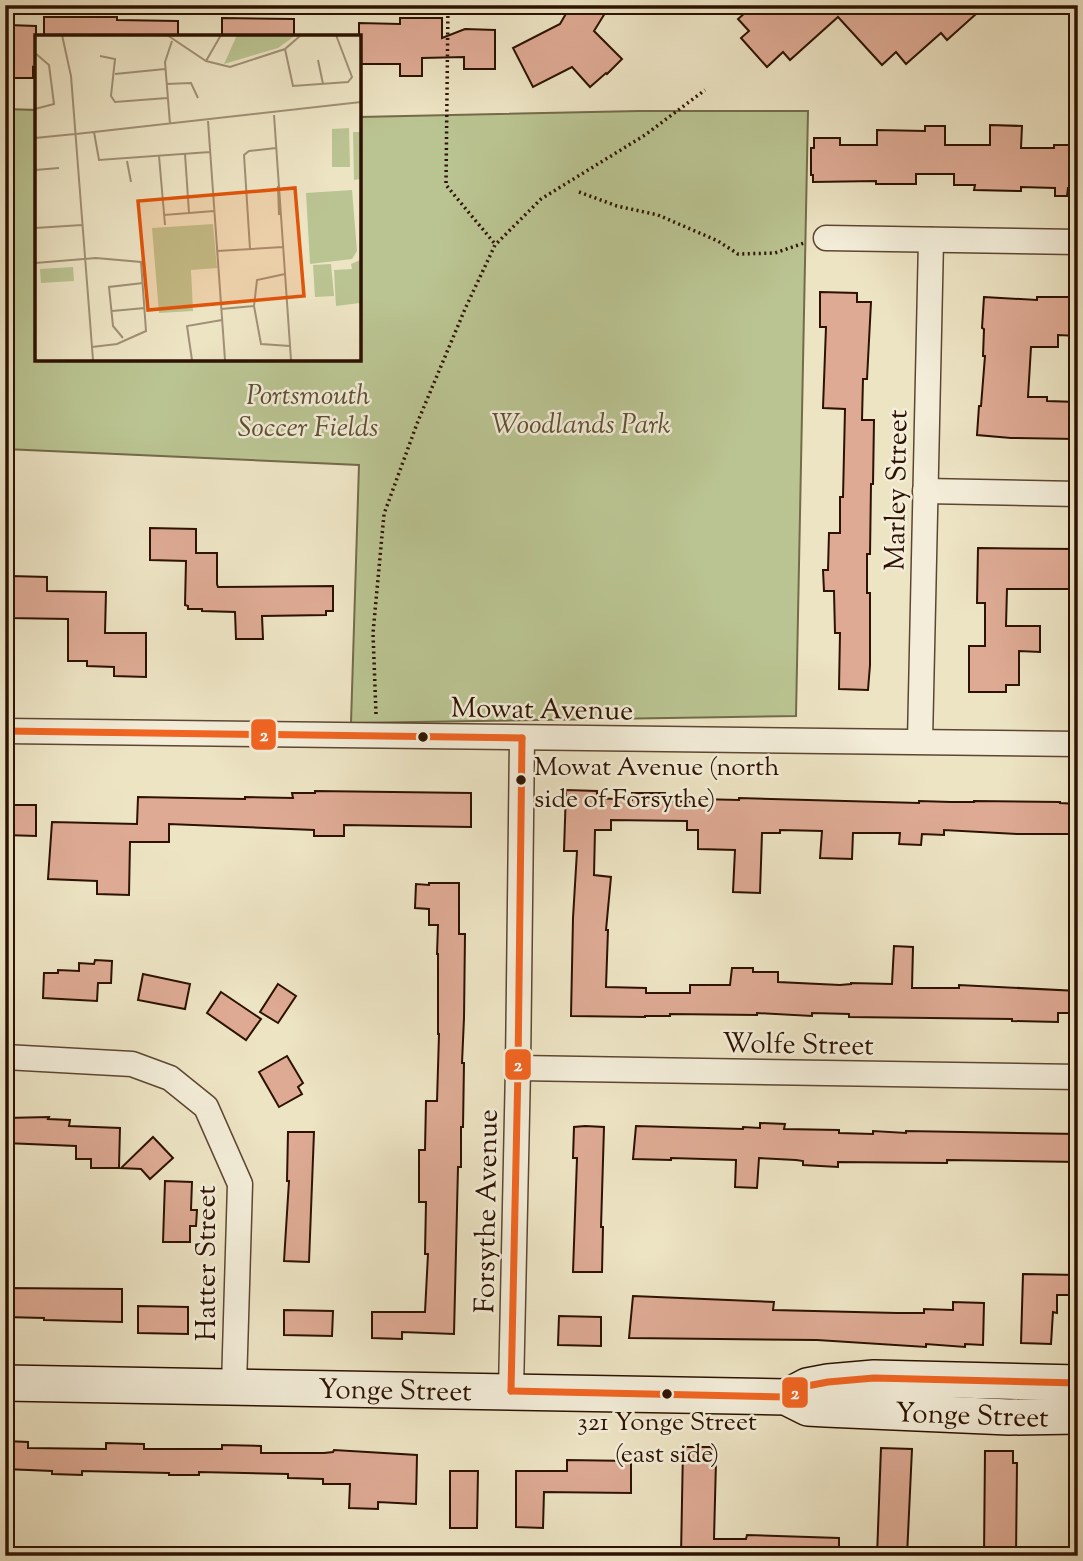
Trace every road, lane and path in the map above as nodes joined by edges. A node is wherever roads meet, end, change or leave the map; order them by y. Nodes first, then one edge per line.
1 (448, 5) edge
2 (705, 90) dead end
3 (579, 192) dead end
4 (816, 240) joint
5 (930, 240) junction
6 (1078, 242) edge
7 (495, 245) junction
8 (925, 491) junction
9 (1078, 494) edge
10 (5, 731) edge
11 (377, 736) junction
12 (522, 738) junction
13 (919, 741) junction
14 (1078, 744) edge
15 (5, 1057) edge
16 (518, 1068) junction
17 (1078, 1077) edge
18 (5, 1383) edge
19 (1078, 1383) edge
20 (234, 1387) junction
21 (511, 1391) junction
22 (786, 1397) junction
23 (1078, 1416) edge

1 - 7 path
2 - 7 path
3 - 4 path
4 - 5 street
5 - 6 street
5 - 8 street, Marley Street
7 - 11 path
8 - 9 street
8 - 13 street, Marley Street
10 - 11 street, Mowat Avenue
11 - 12 street, Mowat Avenue
12 - 13 street, Mowat Avenue
12 - 16 street, Forsythe Avenue
13 - 14 street, Mowat Avenue
15 - 20 street, Hatter Street
16 - 17 street, Wolfe Street
16 - 21 street, Forsythe Avenue
18 - 20 street, Yonge Street
19 - 22 street, Yonge Street
20 - 21 street, Yonge Street
21 - 22 street, Yonge Street
22 - 23 street, Yonge Street

